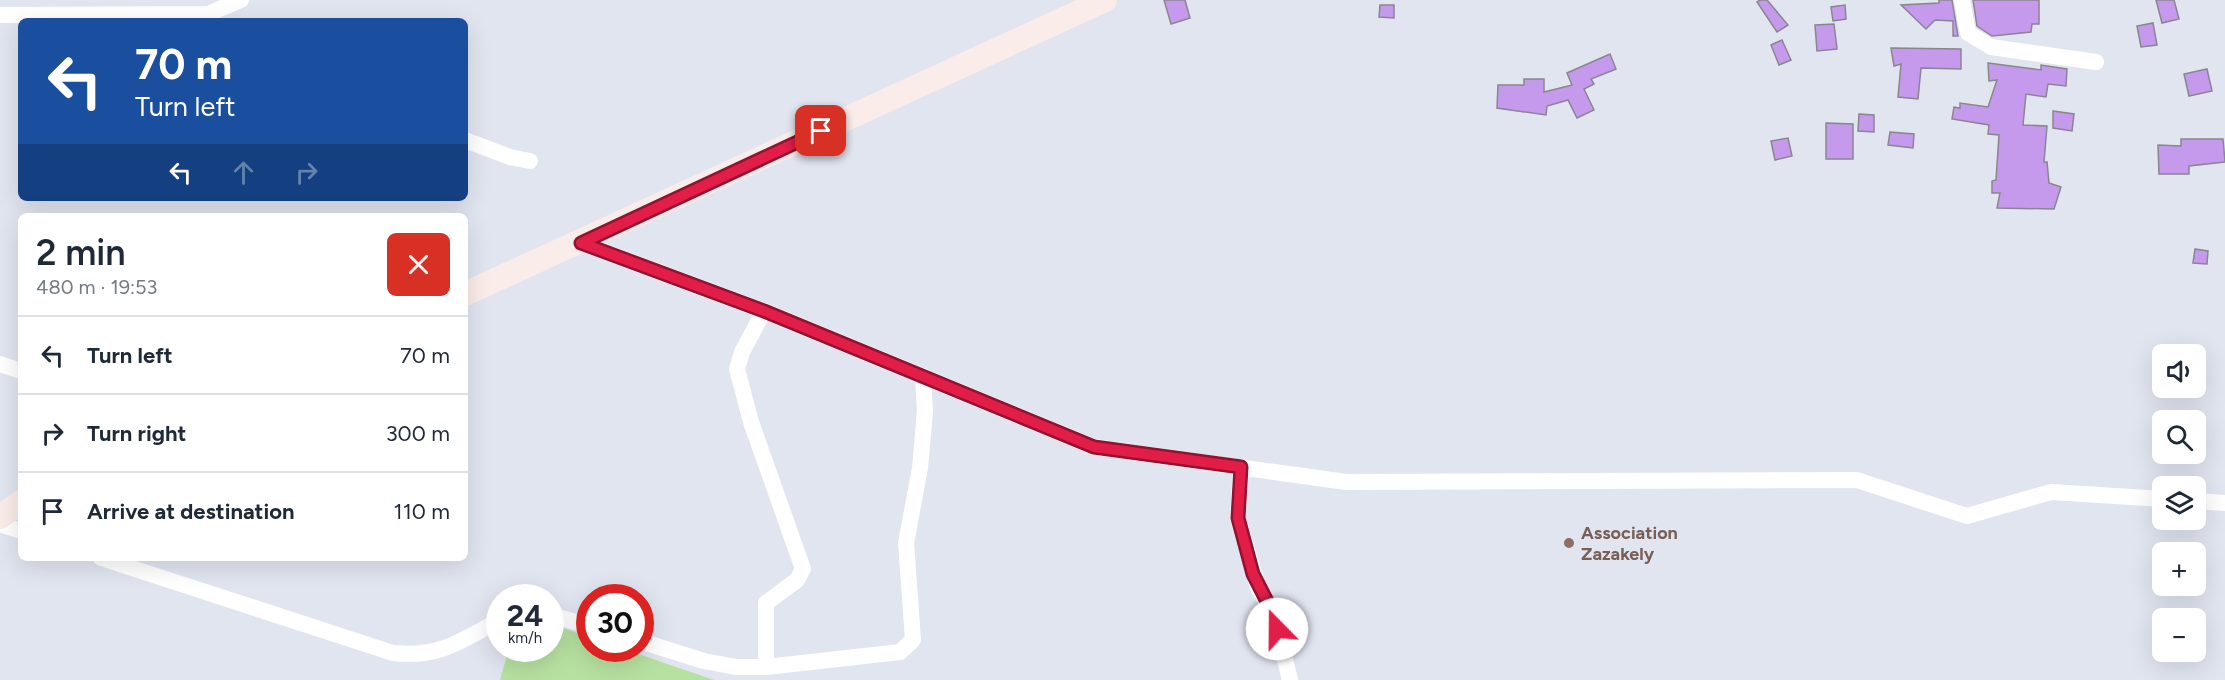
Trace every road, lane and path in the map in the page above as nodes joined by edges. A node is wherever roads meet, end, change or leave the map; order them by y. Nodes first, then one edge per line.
1 (241, 0) edge
2 (1105, 0) edge
3 (1962, 0) edge
4 (0, 15) edge
5 (211, 18) edge
6 (2096, 62) dead end
7 (468, 141) edge
8 (530, 160) dead end
9 (581, 243) junction
10 (468, 293) edge
11 (764, 311) junction
12 (0, 364) edge
13 (18, 370) edge
14 (923, 376) junction
15 (1241, 467) junction
16 (2152, 498) edge
17 (2206, 502) edge
18 (2225, 503) edge
19 (18, 504) edge
20 (0, 517) edge
21 (0, 524) edge
22 (18, 530) edge
23 (110, 561) edge
24 (486, 627) edge
25 (654, 645) edge
26 (766, 667) junction
27 (1290, 680) edge

1 - 5 street
2 - 9 main road
3 - 6 street
4 - 5 street
7 - 8 street
9 - 10 main road
9 - 11 street
11 - 14 street
11 - 26 street
12 - 13 street
14 - 15 street
14 - 26 street
15 - 16 street
15 - 27 street
17 - 18 street
19 - 20 main road
21 - 22 street
23 - 24 street
25 - 26 street

